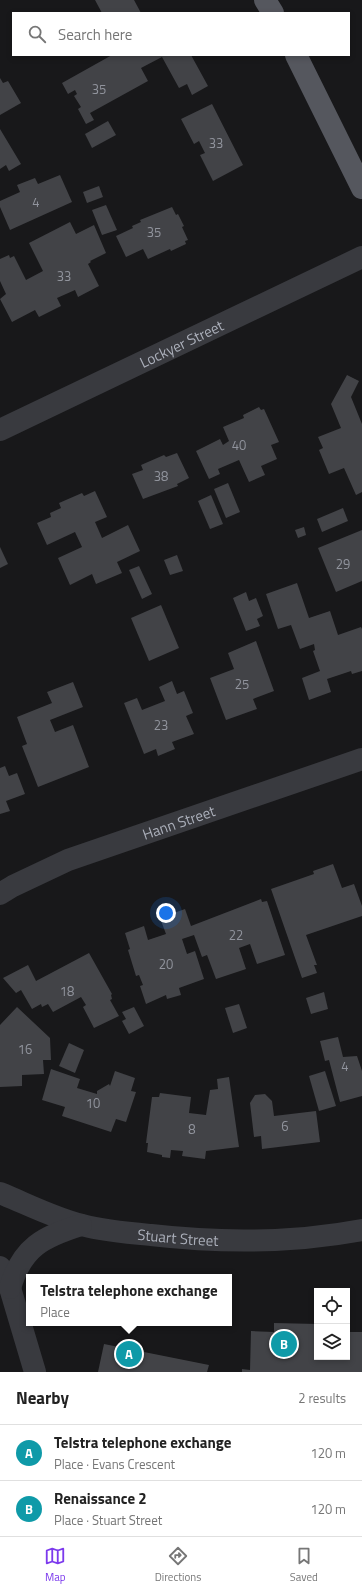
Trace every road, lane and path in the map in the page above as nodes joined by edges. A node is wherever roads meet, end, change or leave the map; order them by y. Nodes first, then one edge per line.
1 (265, 0) edge
2 (271, 12) edge
3 (296, 56) edge
4 (362, 188) edge
5 (362, 257) edge
6 (0, 430) edge
7 (362, 759) edge
8 (0, 894) edge
9 (0, 1193) edge
10 (82, 1225) junction
11 (362, 1230) edge
12 (0, 1267) edge
13 (10, 1288) junction
14 (35, 1372) edge

1 - 2 main road
3 - 4 main road
5 - 6 street, Lockyer Street
7 - 8 street, Hann Street
9 - 10 street, Stuart Street
10 - 11 street, Stuart Street
10 - 13 street
12 - 13 street
13 - 14 street

